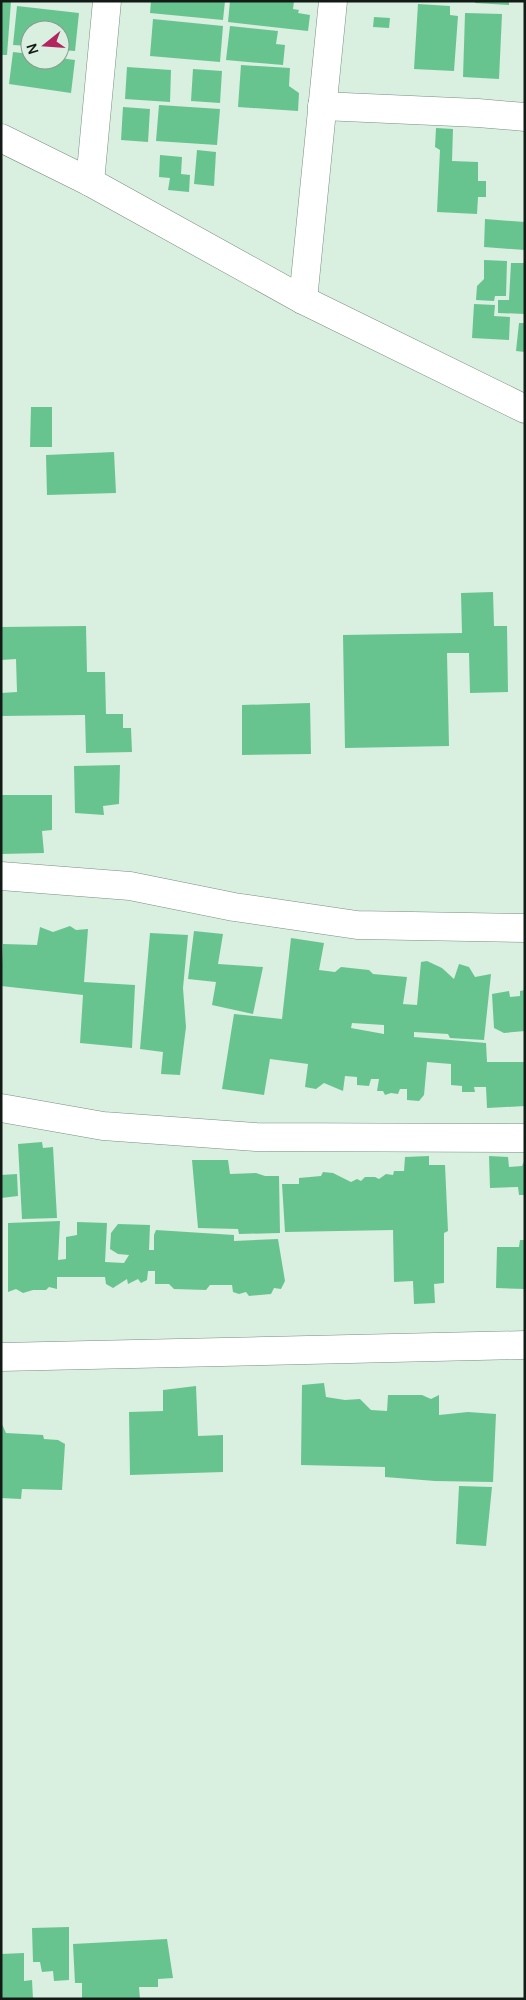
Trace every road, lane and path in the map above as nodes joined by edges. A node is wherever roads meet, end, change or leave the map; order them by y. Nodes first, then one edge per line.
1 (107, 1) edge
2 (333, 1) edge
3 (322, 106) junction
4 (525, 118) edge
5 (1, 138) edge
6 (90, 182) junction
7 (303, 300) junction
8 (525, 409) edge
9 (1, 876) edge
10 (525, 928) edge
11 (1, 1108) edge
12 (525, 1138) edge
13 (525, 1345) edge
14 (1, 1357) edge

1 - 6 street
2 - 3 street
3 - 4 street
3 - 7 street
5 - 6 street
6 - 7 street
7 - 8 street
9 - 10 street
11 - 12 street
13 - 14 street

